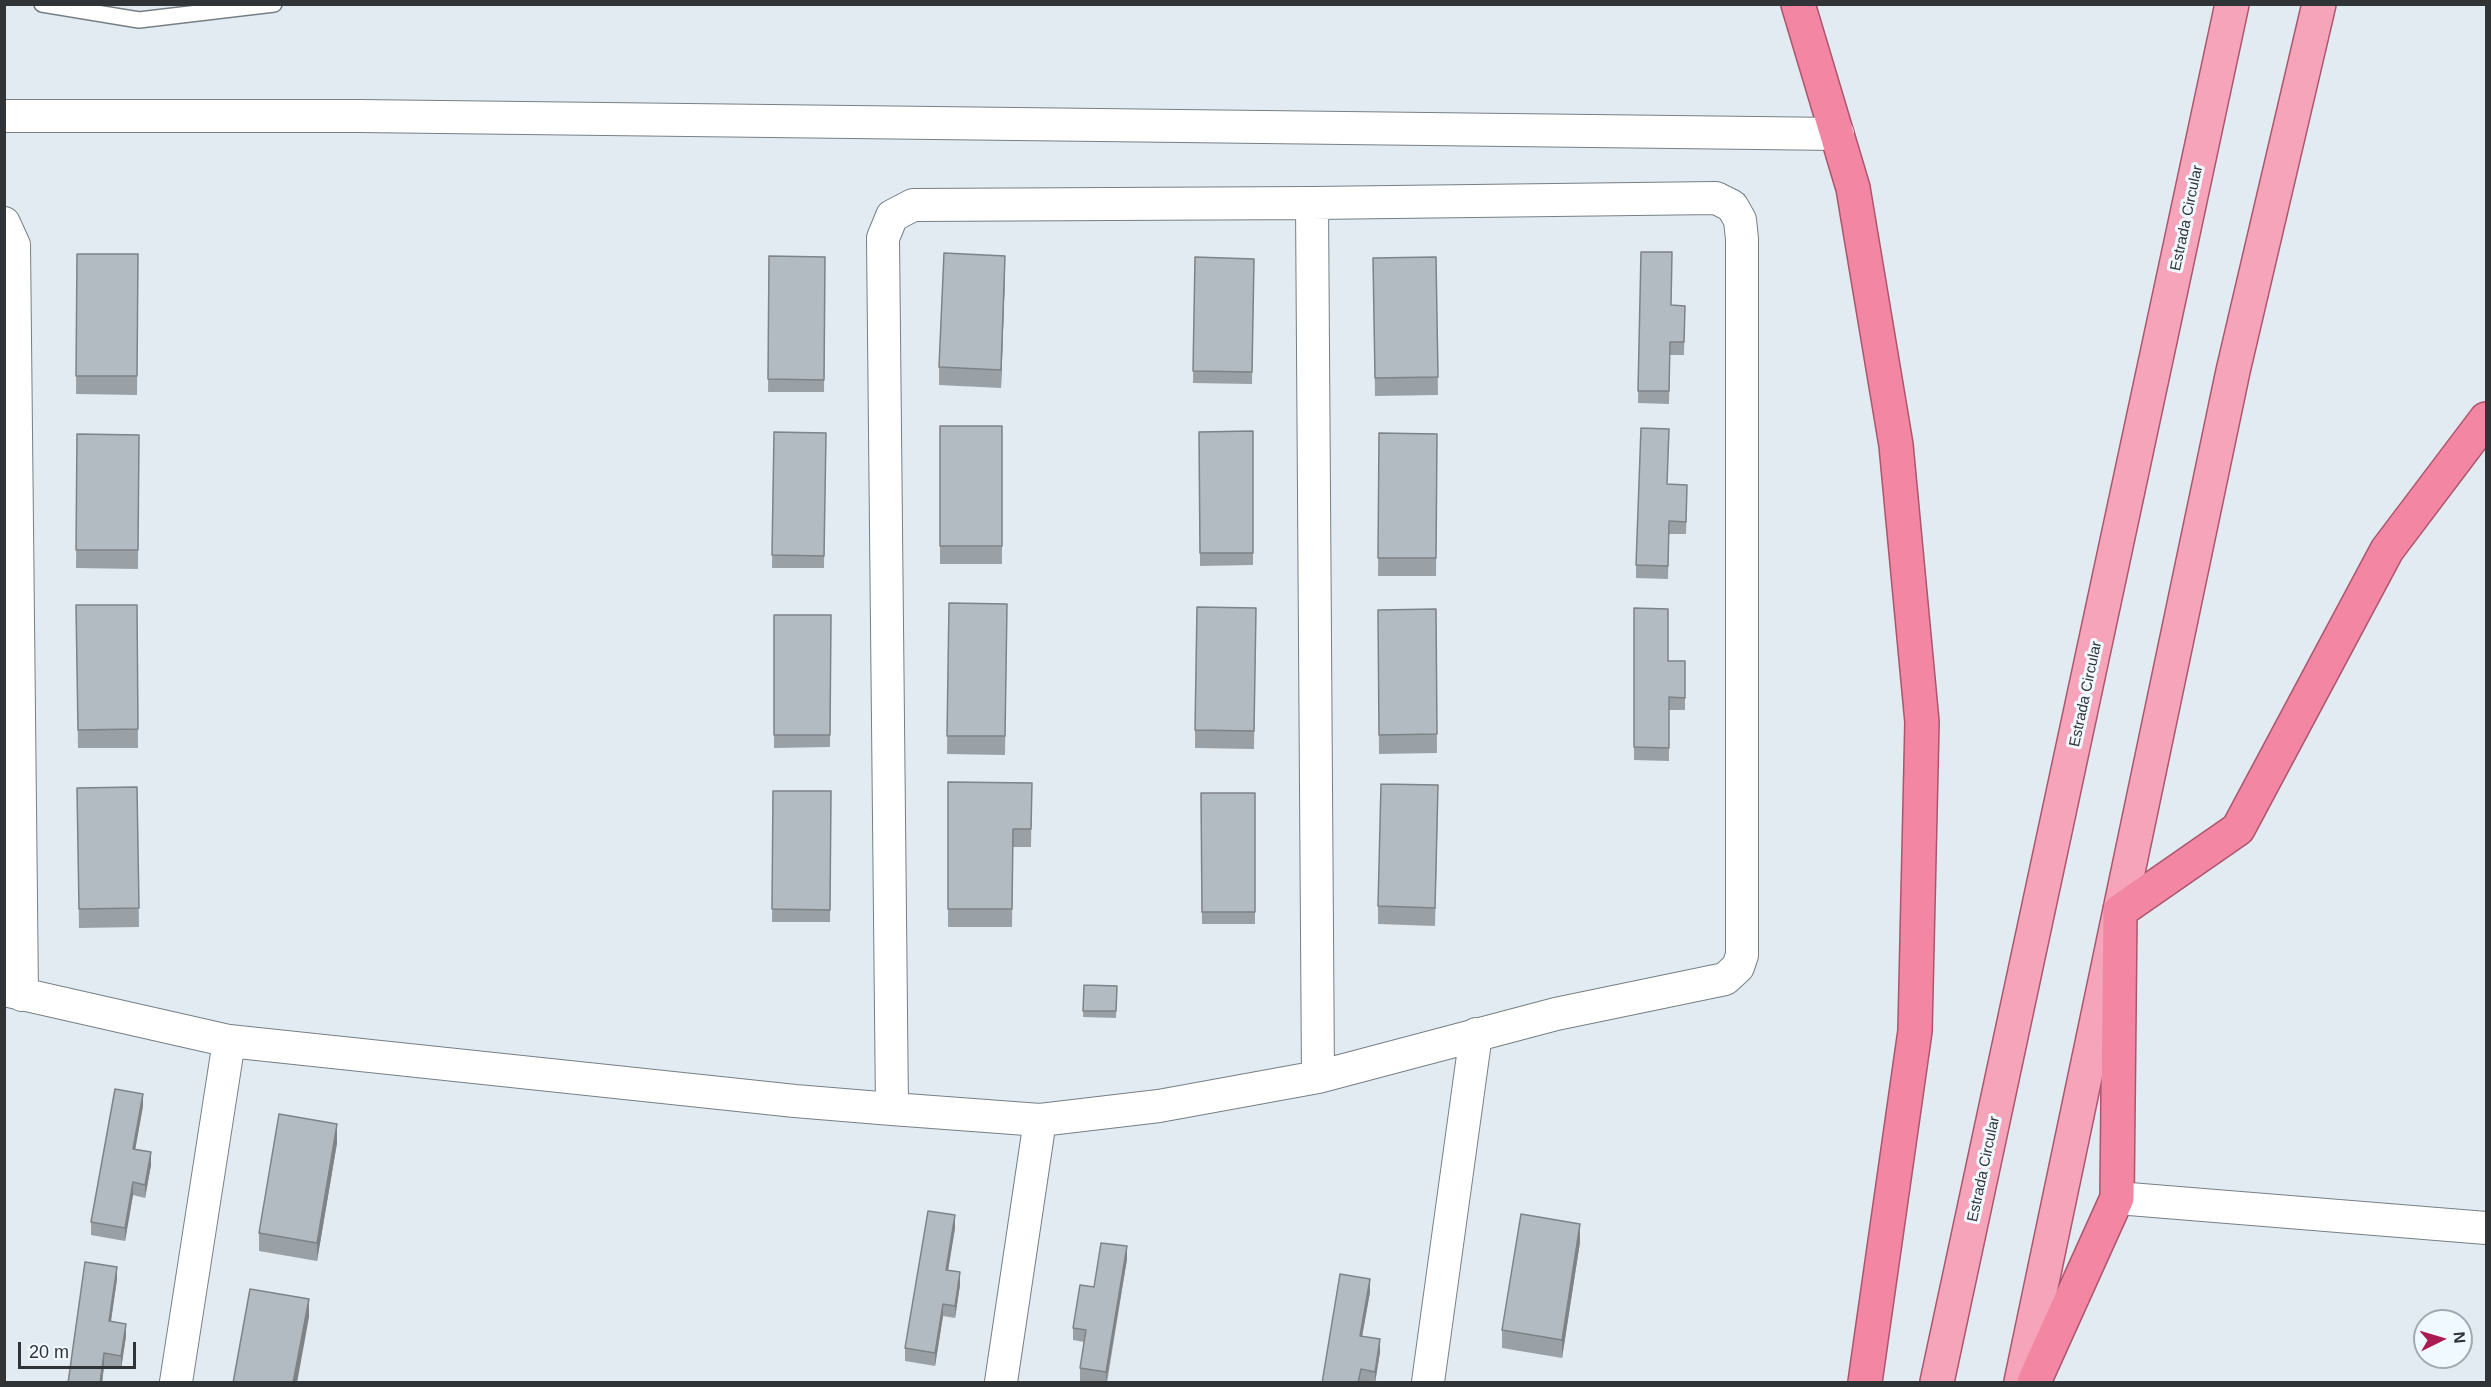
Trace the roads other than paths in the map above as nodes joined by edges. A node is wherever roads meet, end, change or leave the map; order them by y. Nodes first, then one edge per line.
1 (42, 4) edge
2 (274, 4) edge
3 (1798, 4) edge
4 (2232, 4) edge
5 (2319, 4) edge
6 (4, 116) edge
7 (1838, 134) junction
8 (1312, 203) junction
9 (4, 223) edge
10 (2487, 419) edge
11 (2120, 911) junction
12 (13, 992) edge
13 (1476, 1034) junction
14 (229, 1041) junction
15 (1318, 1077) junction
16 (892, 1109) junction
17 (1040, 1120) junction
18 (2117, 1198) junction
19 (2487, 1228) edge
20 (176, 1383) edge
21 (1001, 1383) edge
22 (1428, 1383) edge
23 (1864, 1383) edge
24 (1937, 1383) edge
25 (2021, 1383) edge
26 (2034, 1383) edge

1 - 2 lane
3 - 7 highway
4 - 24 main road, Estrada Circular
5 - 11 main road
6 - 7 street
7 - 23 highway
8 - 13 street
8 - 15 street
8 - 16 street
9 - 12 street
10 - 11 highway
11 - 18 highway
11 - 25 main road
12 - 14 street
13 - 15 street
13 - 22 street
14 - 16 street
14 - 20 street
15 - 17 street
16 - 17 street
17 - 21 street
18 - 19 street
18 - 26 highway

